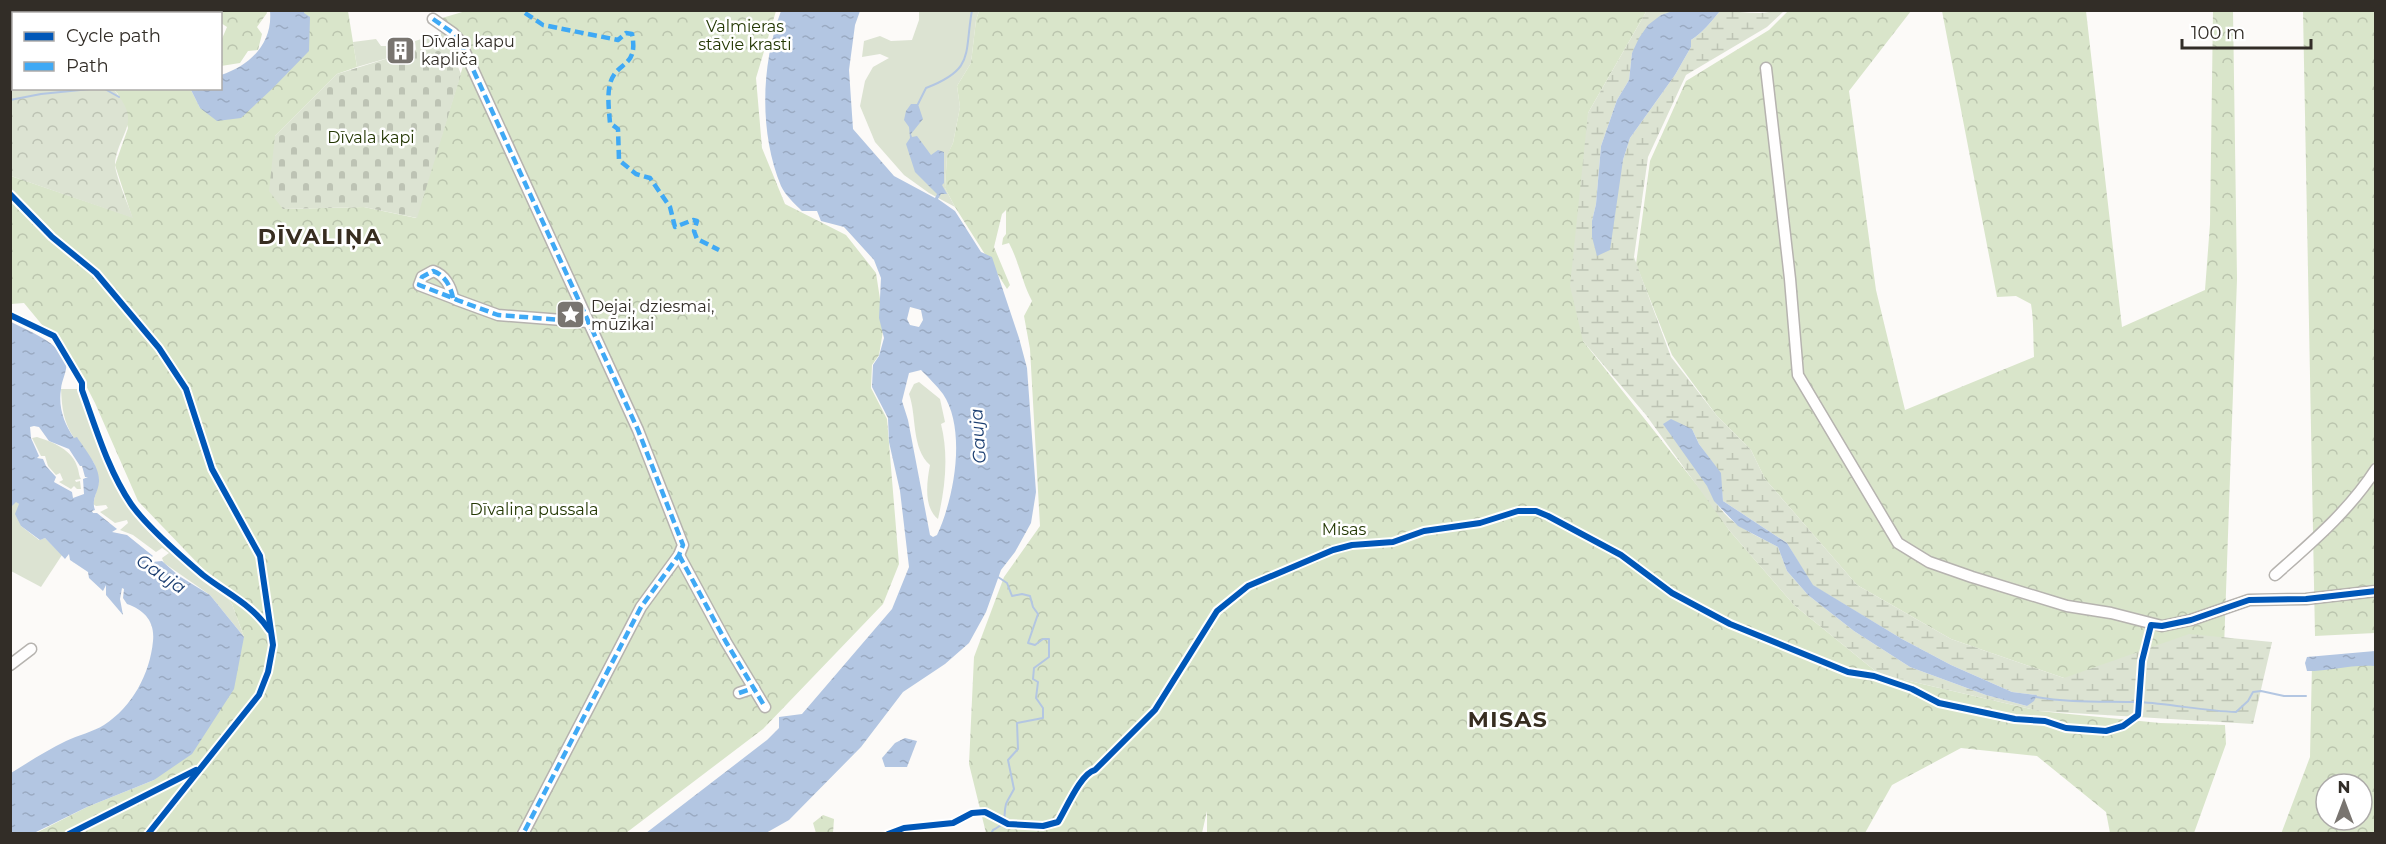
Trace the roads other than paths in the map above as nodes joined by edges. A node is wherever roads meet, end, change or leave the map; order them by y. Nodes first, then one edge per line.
1 (433, 19) dead end
2 (1766, 68) dead end
3 (453, 298) dead end
4 (582, 309) junction
5 (556, 320) junction
6 (588, 322) junction
7 (2376, 469) edge
8 (679, 555) junction
9 (2275, 575) dead end
10 (2376, 591) edge
11 (31, 649) dead end
12 (10, 665) edge
13 (754, 688) junction
14 (739, 693) dead end
15 (765, 707) dead end
16 (523, 834) edge

1 - 4 street
2 - 10 street
3 - 5 street
4 - 5 street
4 - 6 street
5 - 6 street
6 - 8 street
7 - 9 street
8 - 13 street
8 - 16 street
11 - 12 street
13 - 14 street
13 - 15 street

